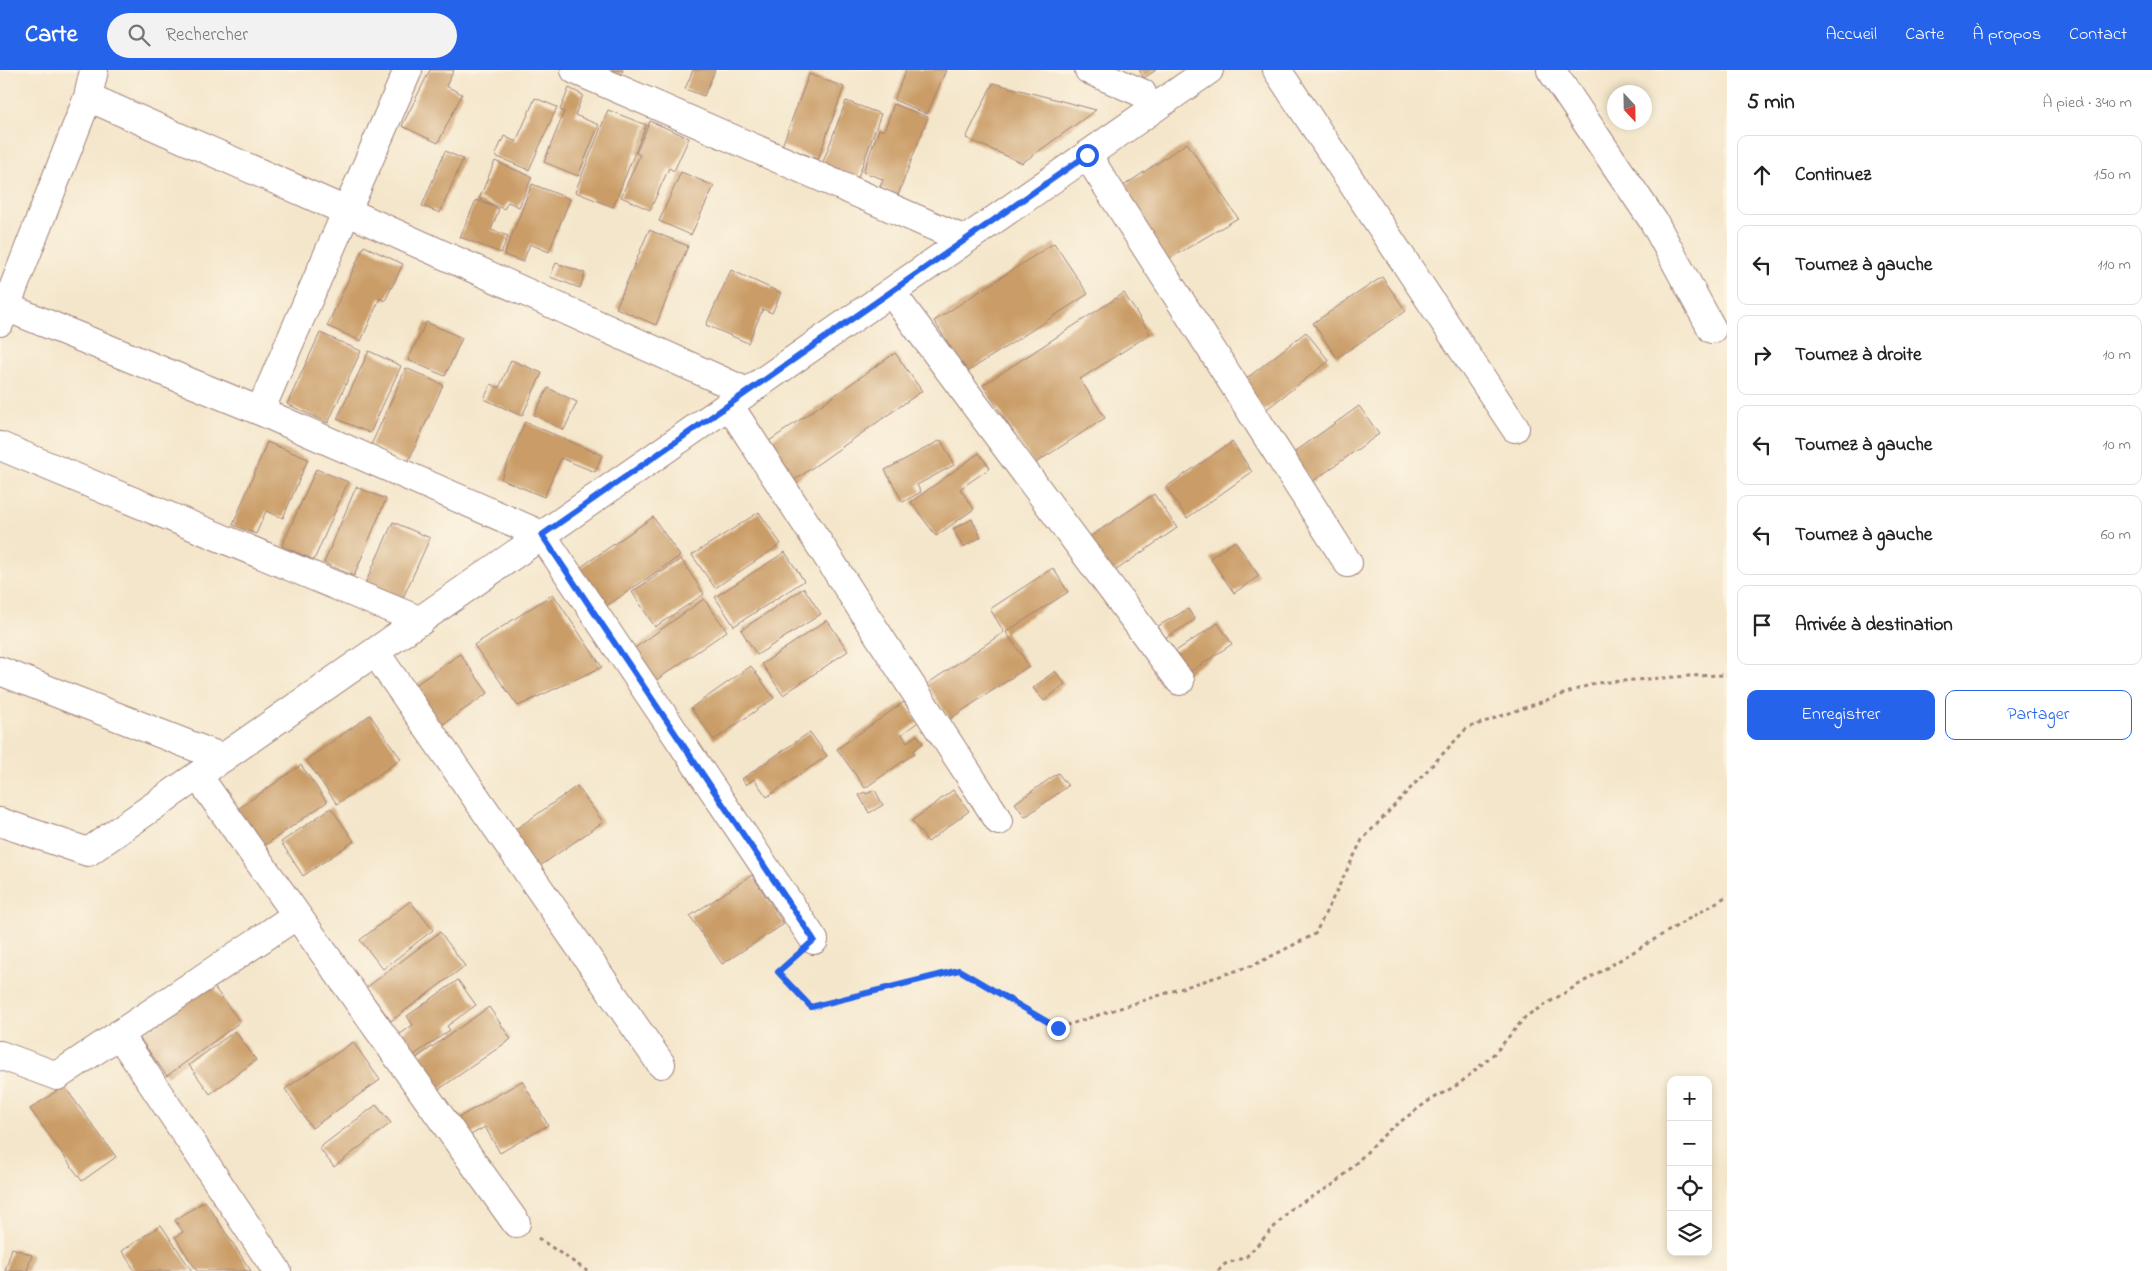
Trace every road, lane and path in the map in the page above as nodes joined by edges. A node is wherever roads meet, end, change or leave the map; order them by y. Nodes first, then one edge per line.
1 (94, 70) edge
2 (408, 70) edge
3 (576, 70) edge
4 (1089, 70) edge
5 (1126, 70) edge
6 (1209, 70) edge
7 (1277, 70) edge
8 (1552, 70) edge
9 (88, 97) junction
10 (1147, 101) junction
11 (1087, 155) junction
12 (346, 211) junction
13 (965, 240) junction
14 (891, 292) junction
15 (3, 315) edge
16 (1712, 330) dead end
17 (738, 399) junction
18 (260, 411) junction
19 (1515, 428) dead end
20 (0, 446) edge
21 (542, 535) junction
22 (1348, 562) dead end
23 (421, 621) junction
24 (375, 652) junction
25 (0, 671) edge
26 (1727, 675) edge
27 (1180, 681) dead end
28 (223, 758) junction
29 (198, 776) junction
30 (999, 821) dead end
31 (0, 822) edge
32 (1727, 896) edge
33 (297, 915) junction
34 (814, 940) joint
35 (119, 1034) junction
36 (0, 1055) edge
37 (661, 1064) dead end
38 (516, 1223) joint
39 (277, 1271) edge
40 (587, 1271) edge
41 (1218, 1271) edge

1 - 9 street
2 - 12 street
3 - 13 street
4 - 10 street
5 - 10 street
6 - 10 street
7 - 19 street
8 - 16 street
9 - 12 street
9 - 15 street
10 - 11 street
11 - 13 street
11 - 22 street
12 - 17 street
12 - 18 street
13 - 14 street
14 - 17 street
14 - 27 street
15 - 18 street
17 - 21 street
17 - 30 street
18 - 21 street
20 - 23 street
21 - 23 street
21 - 34 street
23 - 24 street
24 - 28 street
24 - 37 street
25 - 28 street
26 - 34 path
28 - 29 street
29 - 31 street
29 - 33 street
32 - 41 path
33 - 35 street
33 - 38 street
35 - 36 street
35 - 39 street
38 - 40 path

